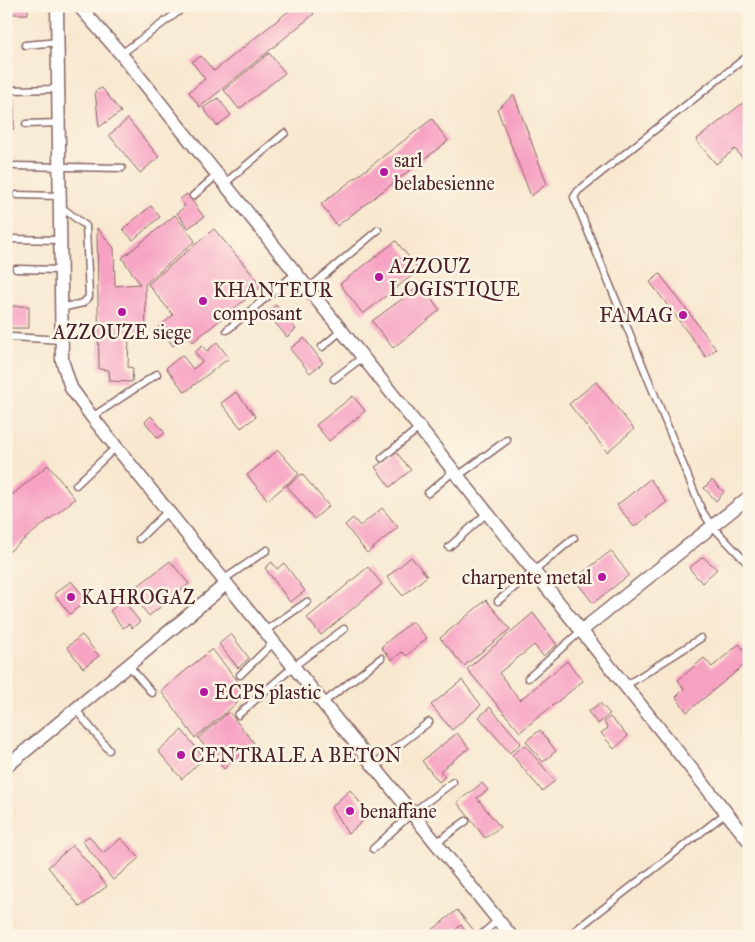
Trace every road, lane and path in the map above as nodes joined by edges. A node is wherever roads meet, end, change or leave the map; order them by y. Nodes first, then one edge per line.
1 (57, 6) edge
2 (79, 6) edge
3 (178, 12) dead end
4 (59, 42) junction
5 (25, 45) dead end
6 (121, 54) junction
7 (749, 55) edge
8 (58, 89) junction
9 (12, 90) dead end
10 (59, 123) junction
11 (26, 124) dead end
12 (285, 134) dead end
13 (15, 166) dead end
14 (60, 168) junction
15 (122, 168) dead end
16 (221, 180) junction
17 (17, 195) dead end
18 (193, 196) dead end
19 (60, 201) junction
20 (378, 230) dead end
21 (13, 239) dead end
22 (60, 240) junction
23 (16, 269) dead end
24 (60, 270) junction
25 (296, 274) junction
26 (308, 289) junction
27 (61, 308) junction
28 (227, 330) dead end
29 (341, 331) junction
30 (12, 337) dead end
31 (62, 340) junction
32 (322, 347) dead end
33 (363, 357) junction
34 (157, 374) dead end
35 (334, 379) dead end
36 (92, 417) junction
37 (419, 428) junction
38 (508, 440) dead end
39 (116, 447) junction
40 (382, 458) dead end
41 (456, 474) junction
42 (76, 485) dead end
43 (428, 494) dead end
44 (749, 497) edge
45 (168, 511) junction
46 (487, 513) junction
47 (712, 526) junction
48 (574, 538) dead end
49 (139, 539) dead end
50 (448, 547) dead end
51 (267, 550) dead end
52 (749, 565) edge
53 (533, 570) junction
54 (225, 582) junction
55 (498, 601) dead end
56 (307, 602) dead end
57 (344, 629) dead end
58 (265, 631) junction
59 (581, 631) junction
60 (701, 638) dead end
61 (274, 642) junction
62 (381, 658) dead end
63 (294, 666) junction
64 (130, 667) junction
65 (240, 675) dead end
66 (528, 678) dead end
67 (625, 686) junction
68 (152, 693) dead end
69 (323, 703) junction
70 (76, 710) junction
71 (238, 715) dead end
72 (428, 722) dead end
73 (109, 750) dead end
74 (373, 765) junction
75 (6, 767) edge
76 (453, 782) dead end
77 (412, 813) junction
78 (726, 813) junction
79 (466, 822) dead end
80 (749, 841) edge
81 (436, 843) junction
82 (373, 849) dead end
83 (498, 920) junction
84 (480, 936) edge
85 (511, 936) edge
86 (568, 936) edge

1 - 4 street
2 - 6 street
3 - 6 lane
4 - 5 lane
4 - 8 street
6 - 16 street
7 - 47 lane
8 - 9 lane
8 - 10 street
10 - 11 lane
10 - 14 street
12 - 16 lane
13 - 14 lane
14 - 15 lane
14 - 19 street
16 - 18 lane
16 - 25 street
17 - 19 lane
19 - 22 street
19 - 27 lane
20 - 26 lane
21 - 22 lane
22 - 24 street
23 - 24 lane
24 - 27 street
25 - 26 street
25 - 28 lane
26 - 29 street
27 - 31 street
29 - 32 lane
29 - 33 street
30 - 31 lane
31 - 36 street
33 - 35 lane
33 - 37 street
34 - 36 lane
36 - 39 street
37 - 40 lane
37 - 41 street
38 - 41 lane
39 - 42 lane
39 - 45 street
41 - 43 lane
41 - 46 street
44 - 47 street
45 - 49 lane
45 - 54 street
46 - 50 lane
46 - 53 street
47 - 52 lane
47 - 59 street
48 - 53 lane
51 - 54 lane
53 - 55 lane
53 - 59 street
54 - 58 street
54 - 64 street
56 - 58 lane
57 - 63 lane
58 - 61 street
59 - 66 lane
59 - 67 street
60 - 67 lane
61 - 63 street
61 - 65 lane
62 - 69 lane
63 - 69 street
63 - 71 lane
64 - 68 lane
64 - 70 street
67 - 78 street
69 - 74 street
70 - 73 lane
70 - 75 street
72 - 74 lane
74 - 77 street
76 - 77 lane
77 - 81 street
77 - 82 lane
78 - 80 street
78 - 86 lane
79 - 81 lane
81 - 83 street
83 - 84 lane
83 - 85 street

